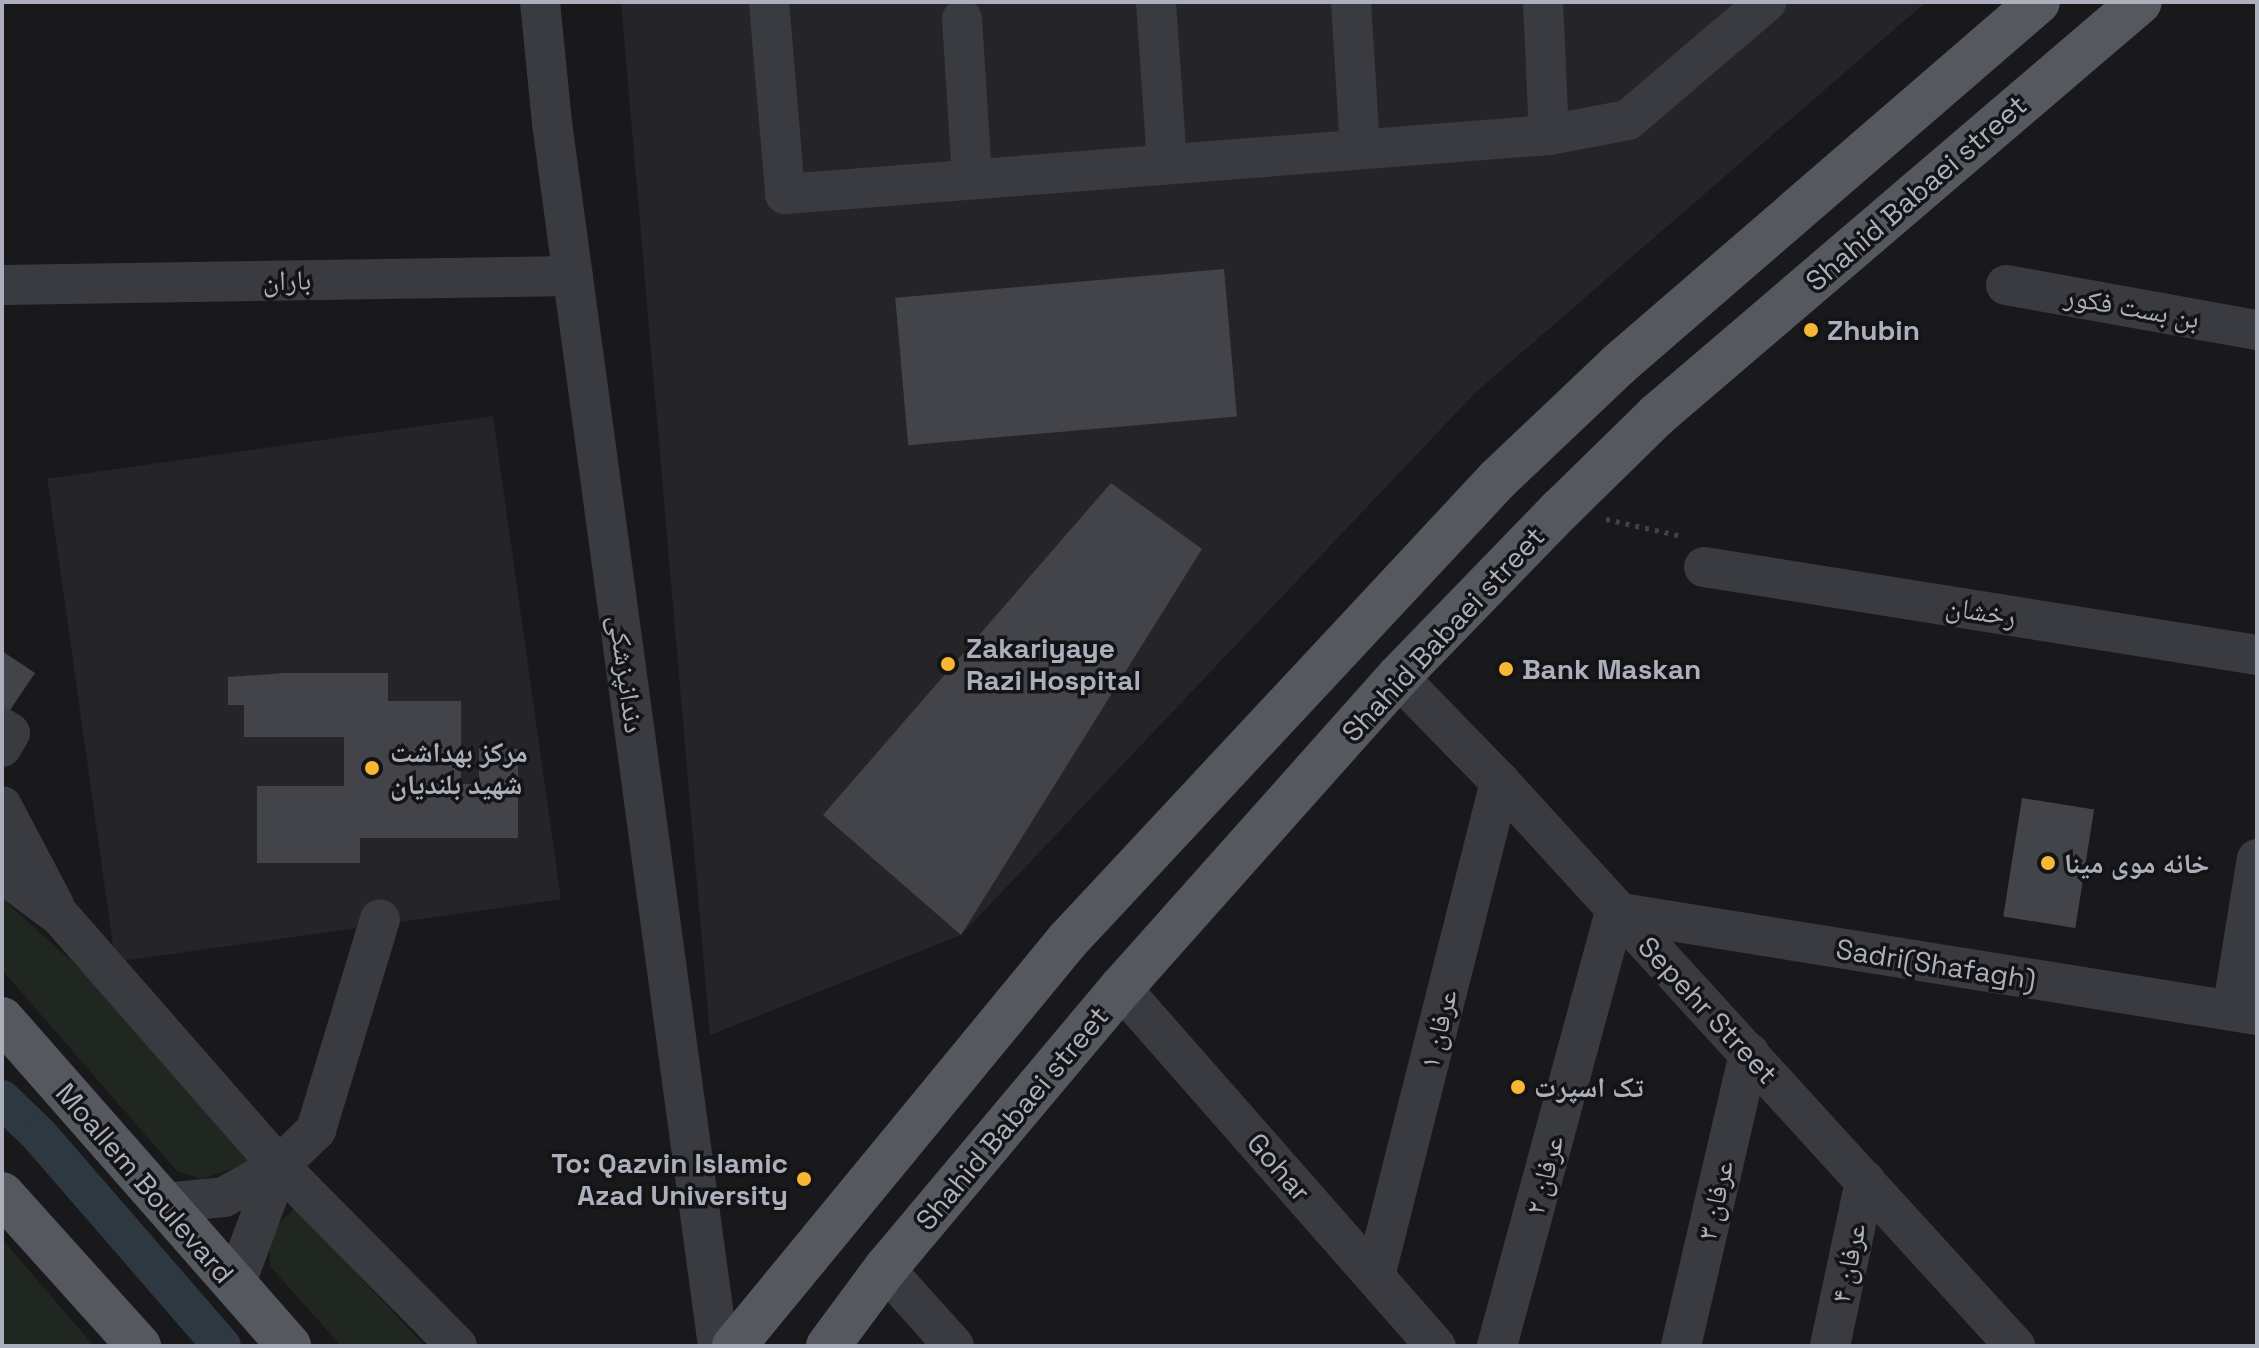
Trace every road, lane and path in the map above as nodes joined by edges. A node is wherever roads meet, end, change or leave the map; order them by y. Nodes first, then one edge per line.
1 (540, 2) edge
2 (769, 2) edge
3 (1156, 2) edge
4 (1351, 2) edge
5 (1543, 2) edge
6 (1766, 2) edge
7 (2038, 2) edge
8 (2140, 2) edge
9 (962, 19) dead end
10 (1549, 135) junction
11 (1360, 149) junction
12 (1167, 164) junction
13 (972, 179) junction
14 (573, 276) junction
15 (2, 285) edge
16 (2006, 285) dead end
17 (2257, 330) edge
18 (1560, 510) junction
19 (1704, 567) joint
20 (2257, 655) edge
21 (1398, 677) junction
22 (2, 728) edge
23 (2, 747) edge
24 (1500, 782) junction
25 (2, 806) edge
26 (2257, 859) edge
27 (2, 873) edge
28 (1615, 912) junction
29 (60, 916) junction
30 (380, 920) dead end
31 (1121, 988) junction
32 (2245, 1013) edge
33 (2, 1019) edge
34 (1749, 1053) junction
35 (279, 1166) junction
36 (1865, 1181) junction
37 (2, 1194) edge
38 (163, 1203) junction
39 (885, 1269) junction
40 (1375, 1276) junction
41 (235, 1285) junction
42 (139, 1346) edge
43 (289, 1346) edge
44 (457, 1346) edge
45 (718, 1346) edge
46 (734, 1346) edge
47 (828, 1346) edge
48 (954, 1346) edge
49 (1436, 1346) edge
50 (1497, 1346) edge
51 (1681, 1346) edge
52 (1830, 1346) edge
53 (2015, 1346) edge

1 - 14 street, دندانپزشکی
2 - 13 street
3 - 12 street
4 - 11 street
5 - 10 street
6 - 10 street
7 - 46 main road
8 - 18 main road, Shahid Babaei street
9 - 13 street
10 - 11 street
11 - 12 street
12 - 13 street
14 - 15 street, باران
14 - 45 street, دندانپزشکی
16 - 17 street, بن بست فكور
18 - 19 path
18 - 21 main road, Shahid Babaei street
19 - 20 street, رخشان
21 - 24 street, Sepehr Street
21 - 31 main road, Shahid Babaei street
22 - 23 street
24 - 28 street, Sepehr Street
24 - 40 street, عرفان ۱
25 - 29 street
26 - 32 street
27 - 29 street
28 - 32 street, Sadri(Shafagh)
28 - 34 street, Sepehr Street
28 - 50 street, عرفان ۲
29 - 35 street
30 - 35 street
31 - 39 main road, Shahid Babaei street
31 - 40 street, Gohar
33 - 38 main road, Moallem Boulevard
34 - 36 street, Sepehr Street
34 - 51 street, عرفان ۳
35 - 38 street
35 - 41 street
35 - 44 street
36 - 52 street, عرفان ۴
36 - 53 street, Sepehr Street
37 - 42 main road
38 - 41 main road, Moallem Boulevard
39 - 47 main road, Shahid Babaei street
39 - 48 street
40 - 49 street, Gohar
41 - 43 main road, Moallem Boulevard

